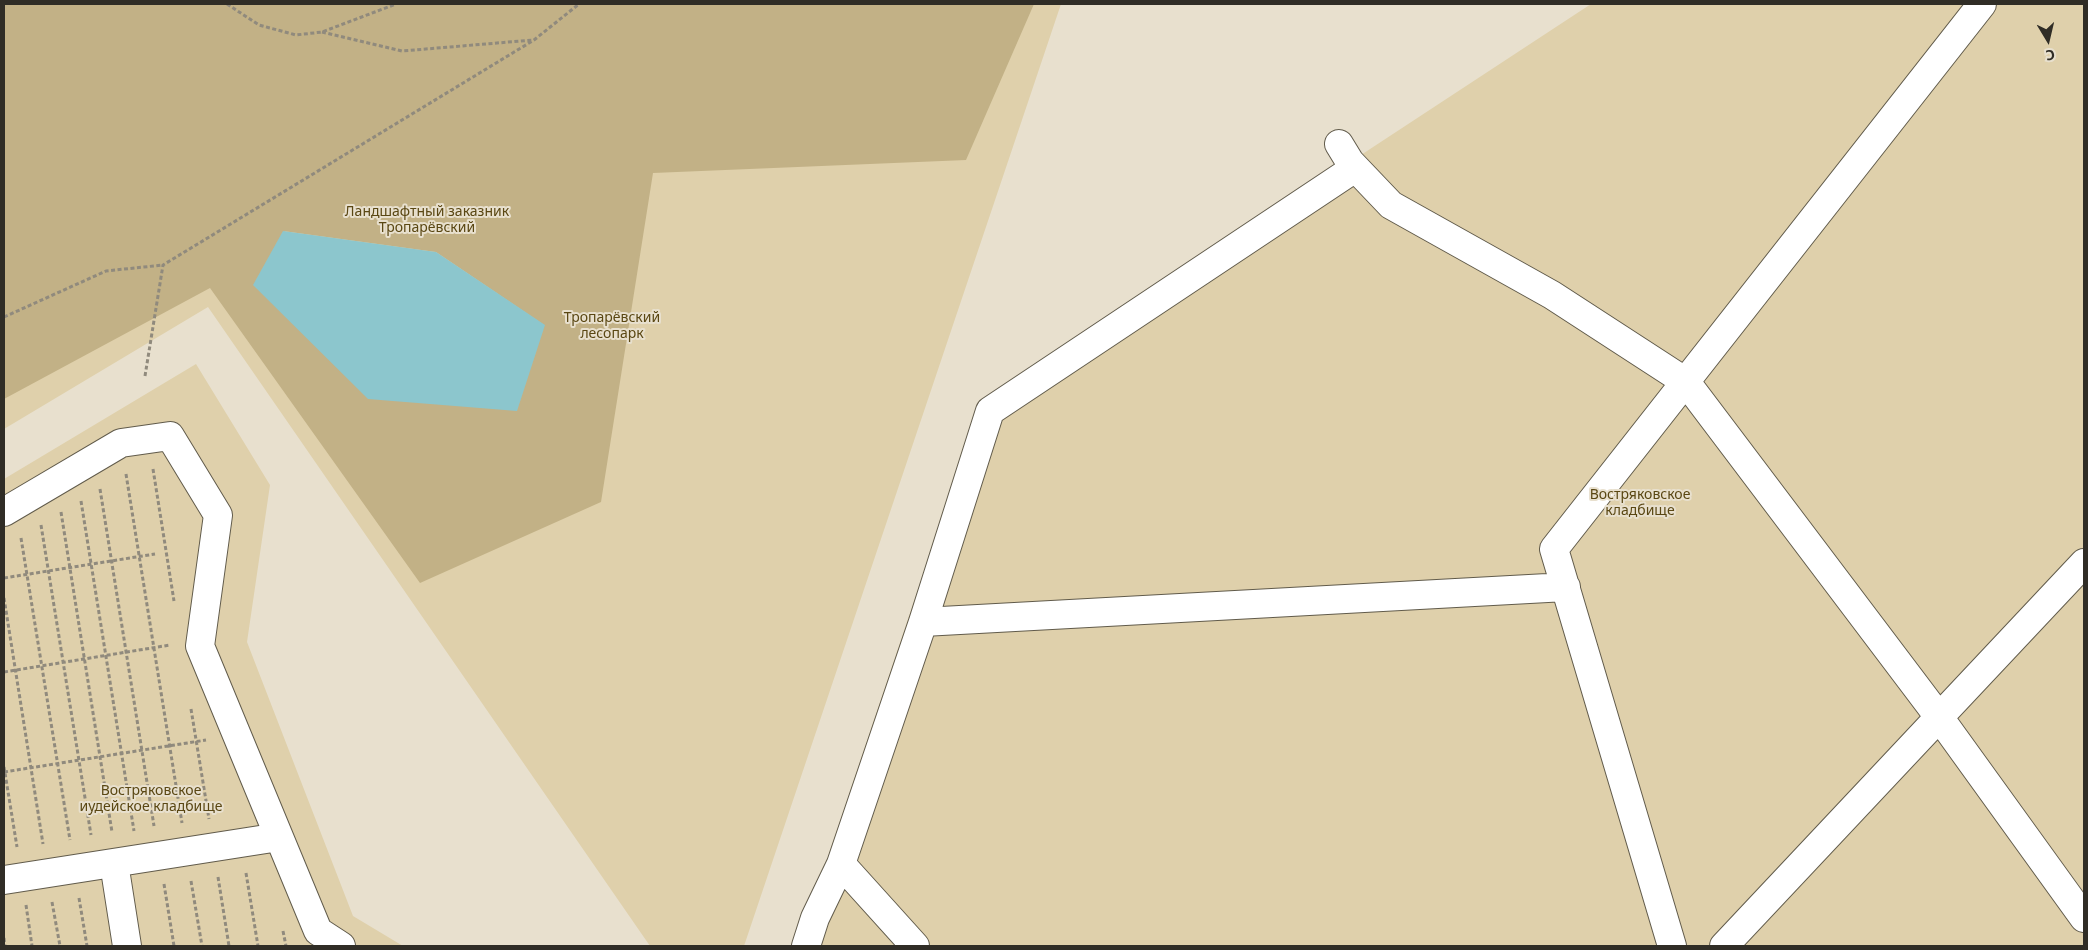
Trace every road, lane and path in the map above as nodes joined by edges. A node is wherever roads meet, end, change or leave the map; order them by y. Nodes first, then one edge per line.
1 (227, 4) edge
2 (396, 4) edge
3 (579, 4) edge
4 (1982, 4) edge
5 (322, 32) junction
6 (534, 40) junction
7 (1339, 144) dead end
8 (1355, 168) junction
9 (163, 265) junction
10 (4, 317) edge
11 (145, 376) dead end
12 (1686, 382) junction
13 (121, 443) junction
14 (47, 487) edge
15 (155, 554) dead end
16 (139, 556) junction
17 (112, 560) junction
18 (91, 564) junction
19 (2084, 564) edge
20 (70, 568) junction
21 (49, 571) junction
22 (27, 574) junction
23 (4, 578) edge
24 (1566, 587) junction
25 (4, 598) edge
26 (923, 622) junction
27 (200, 640) junction
28 (154, 647) junction
29 (126, 652) junction
30 (106, 655) junction
31 (84, 659) junction
32 (63, 662) junction
33 (42, 666) junction
34 (15, 670) junction
35 (4, 672) edge
36 (1939, 717) junction
37 (236, 735) junction
38 (170, 746) junction
39 (142, 750) junction
40 (121, 753) junction
41 (100, 756) junction
42 (79, 760) junction
43 (58, 763) junction
44 (31, 768) junction
45 (4, 772) edge
46 (279, 837) junction
47 (241, 843) junction
48 (186, 851) junction
49 (116, 862) junction
50 (841, 864) junction
51 (48, 873) junction
52 (4, 880) edge
53 (2084, 918) edge
54 (4, 938) edge
55 (5, 946) edge
56 (60, 946) edge
57 (87, 946) edge
58 (127, 946) edge
59 (174, 946) edge
60 (202, 946) edge
61 (258, 946) edge
62 (341, 946) edge
63 (806, 946) edge
64 (915, 946) edge
65 (1672, 946) edge
66 (1724, 946) edge

1 - 5 path
2 - 5 path
3 - 6 path
4 - 12 lane
5 - 6 path
6 - 9 path
7 - 8 lane
8 - 12 lane
8 - 26 lane
9 - 10 path
9 - 11 path
12 - 24 lane
12 - 36 lane
13 - 14 lane
13 - 16 path
13 - 27 lane
14 - 17 path
14 - 18 path
14 - 20 path
14 - 21 path
14 - 22 path
15 - 16 path
16 - 17 path
16 - 28 path
17 - 18 path
17 - 29 path
18 - 20 path
18 - 30 path
19 - 36 lane
20 - 21 path
20 - 31 path
21 - 22 path
21 - 32 path
22 - 23 path
22 - 33 path
24 - 26 lane
24 - 65 lane
25 - 34 path
26 - 50 lane
27 - 28 path
27 - 37 lane
28 - 29 path
28 - 38 path
29 - 30 path
29 - 39 path
30 - 31 path
30 - 40 path
31 - 32 path
31 - 41 path
32 - 33 path
32 - 42 path
33 - 34 path
33 - 43 path
34 - 35 path
34 - 44 path
36 - 53 lane
36 - 66 lane
37 - 38 path
37 - 46 lane
38 - 39 path
38 - 48 path
39 - 40 path
39 - 49 path
40 - 41 path
40 - 49 path
41 - 42 path
41 - 49 path
42 - 43 path
42 - 49 path
43 - 44 path
43 - 49 path
44 - 45 path
44 - 51 path
46 - 47 lane
46 - 62 lane
47 - 48 lane
47 - 61 path
48 - 49 lane
48 - 60 path
49 - 51 lane
49 - 57 path
49 - 58 lane
49 - 59 path
50 - 63 lane
50 - 64 lane
51 - 52 lane
51 - 56 path
54 - 55 path

